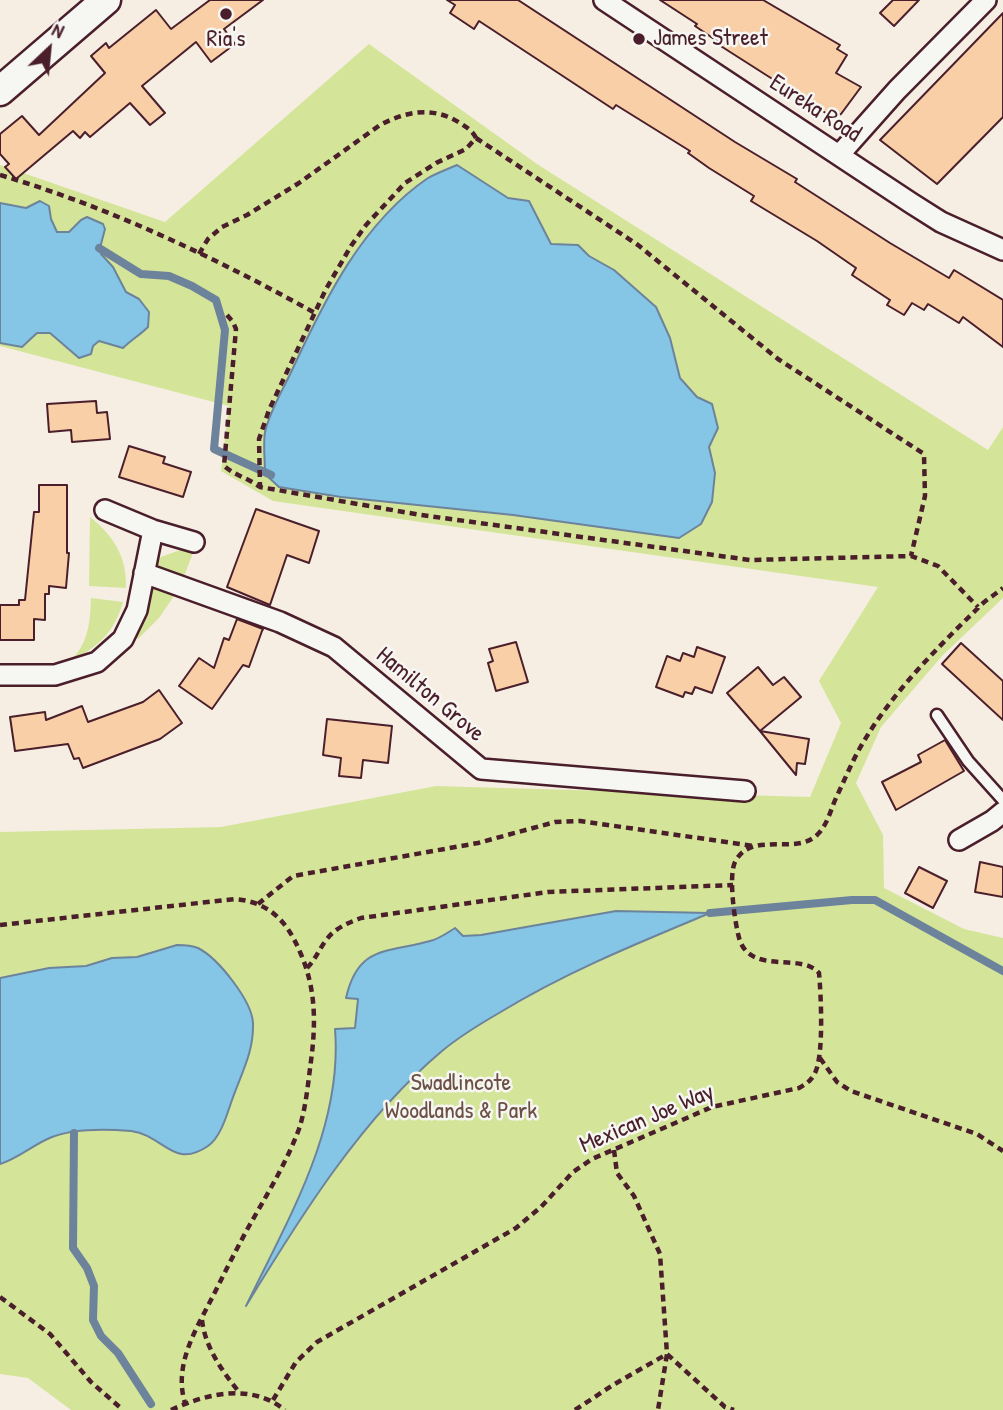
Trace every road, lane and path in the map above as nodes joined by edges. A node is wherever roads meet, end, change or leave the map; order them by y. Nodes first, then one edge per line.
1 (106, 0) edge
2 (604, 0) edge
3 (986, 0) edge
4 (0, 91) edge
5 (476, 138) junction
6 (840, 154) junction
7 (0, 175) edge
8 (1003, 250) edge
9 (199, 254) junction
10 (315, 313) junction
11 (227, 315) dead end
12 (261, 486) junction
13 (104, 510) dead end
14 (153, 530) junction
15 (194, 542) dead end
16 (911, 556) junction
17 (144, 573) junction
18 (1003, 588) edge
19 (979, 607) junction
20 (0, 675) edge
21 (937, 716) dead end
22 (745, 792) dead end
23 (1003, 800) edge
24 (1003, 812) edge
25 (959, 840) dead end
26 (755, 846) junction
27 (733, 885) junction
28 (258, 904) junction
29 (0, 925) edge
30 (307, 968) junction
31 (820, 1057) junction
32 (614, 1150) junction
33 (1003, 1151) edge
34 (0, 1297) edge
35 (202, 1317) junction
36 (667, 1354) junction
37 (240, 1392) junction
38 (273, 1400) junction
39 (185, 1404) junction
40 (123, 1410) edge
41 (170, 1410) edge
42 (285, 1410) edge
43 (575, 1410) edge
44 (658, 1410) edge
45 (734, 1410) edge

1 - 4 main road
2 - 6 street, Eureka Road
3 - 6 street
5 - 9 path
5 - 10 path
5 - 16 path
6 - 8 street, Eureka Road
7 - 9 path
9 - 10 path
10 - 12 path
11 - 12 path
12 - 16 path
13 - 14 street
14 - 15 street
14 - 17 street
16 - 19 path
17 - 20 street
17 - 22 street, Hamilton Grove
18 - 19 path
19 - 26 path
21 - 23 lane
24 - 25 street
26 - 27 path
26 - 28 path
27 - 30 path
27 - 31 path
28 - 29 path
28 - 30 path
30 - 35 path
31 - 32 path, Mexican Joe Way
31 - 33 path
32 - 36 path
32 - 38 path, Mexican Joe Way
34 - 40 path
35 - 37 path
35 - 39 path
36 - 43 path
36 - 44 path
36 - 45 path
37 - 38 path
37 - 39 path
38 - 42 path
39 - 41 path

